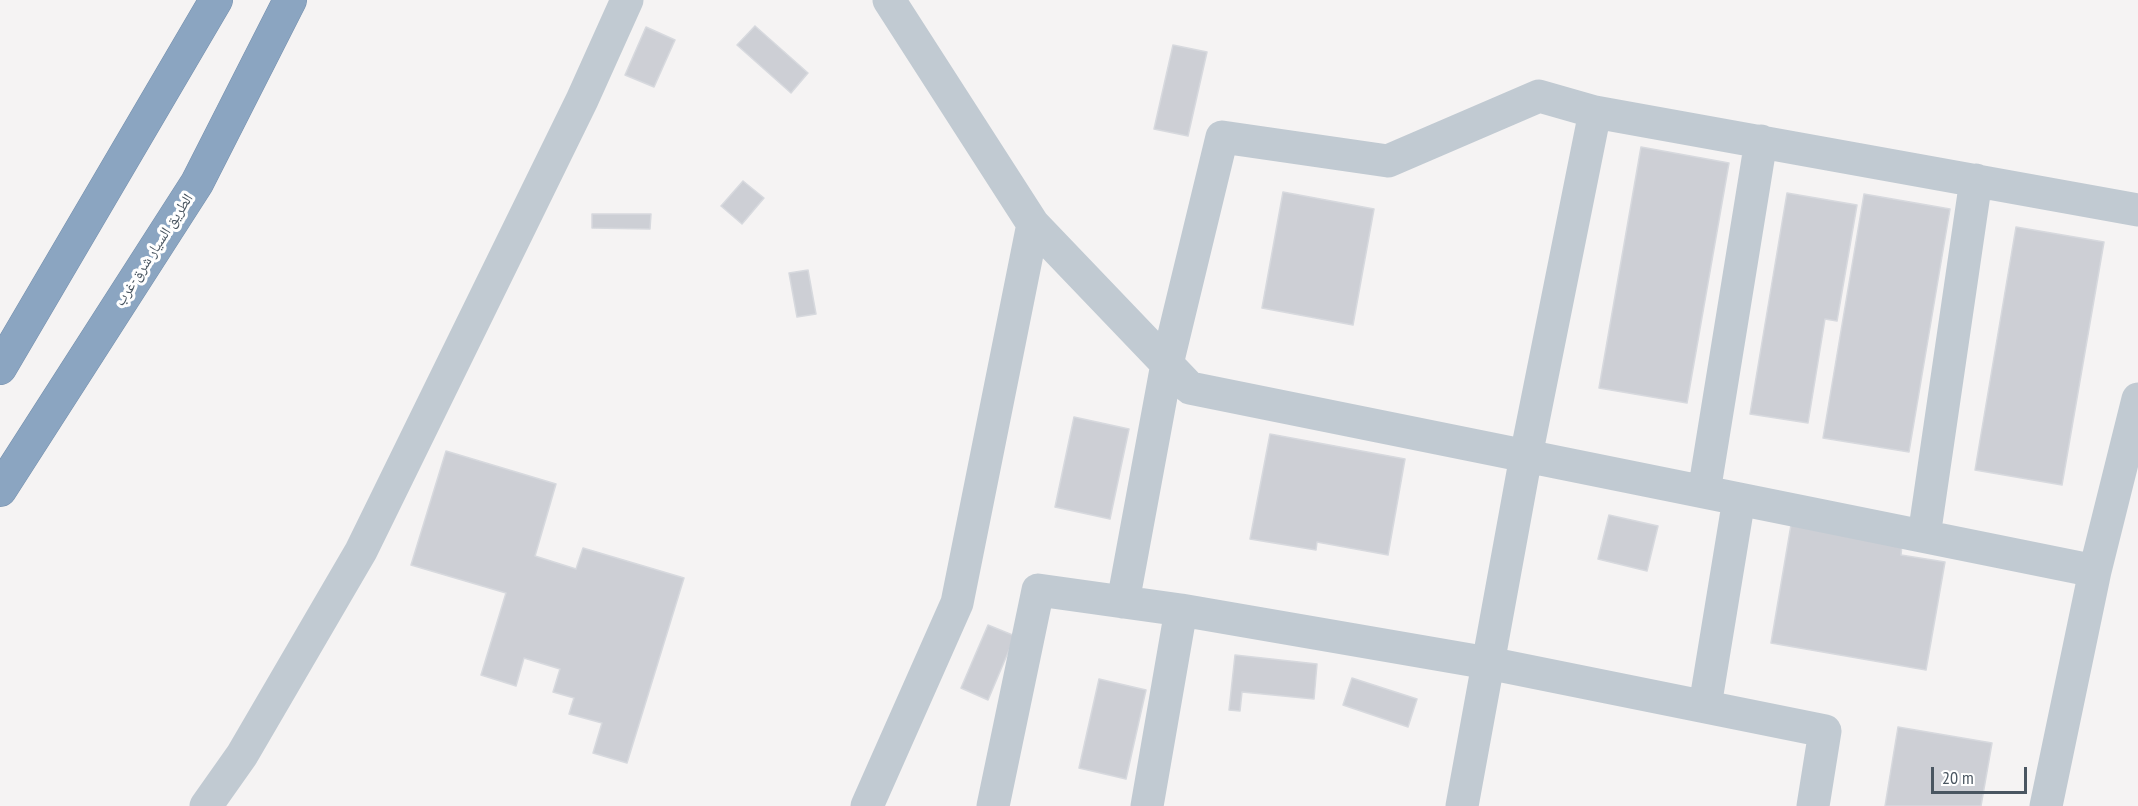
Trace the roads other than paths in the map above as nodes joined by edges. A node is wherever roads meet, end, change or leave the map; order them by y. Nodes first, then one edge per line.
1 (216, 0) edge
2 (290, 0) edge
3 (627, 0) edge
4 (889, 0) edge
5 (1595, 112) junction
6 (1761, 141) junction
7 (1976, 180) junction
8 (2138, 210) edge
9 (1033, 224) junction
10 (1167, 364) junction
11 (0, 368) edge
12 (2138, 399) edge
13 (1526, 456) junction
14 (0, 490) edge
15 (1704, 492) junction
16 (1739, 499) junction
17 (1924, 536) junction
18 (2095, 571) junction
19 (1123, 602) junction
20 (1181, 610) junction
21 (1488, 663) junction
22 (1705, 706) junction
23 (206, 806) edge
24 (867, 806) edge
25 (993, 806) edge
26 (1147, 806) edge
27 (1462, 806) edge
28 (1813, 806) edge
29 (2046, 806) edge

1 - 11 highway
2 - 14 highway, الطريق السيار شرق-غرب
3 - 23 street
4 - 9 street
5 - 6 street
5 - 10 street
5 - 13 street
6 - 7 street
6 - 15 street
7 - 8 street
7 - 17 street
9 - 10 street
9 - 24 street
10 - 13 street
10 - 19 street
12 - 18 street
13 - 15 street
13 - 21 street
15 - 16 street
16 - 17 street
16 - 22 street
17 - 18 street
18 - 29 street
19 - 20 street
19 - 25 street
20 - 21 street
20 - 26 street
21 - 22 street
21 - 27 street
22 - 28 street

